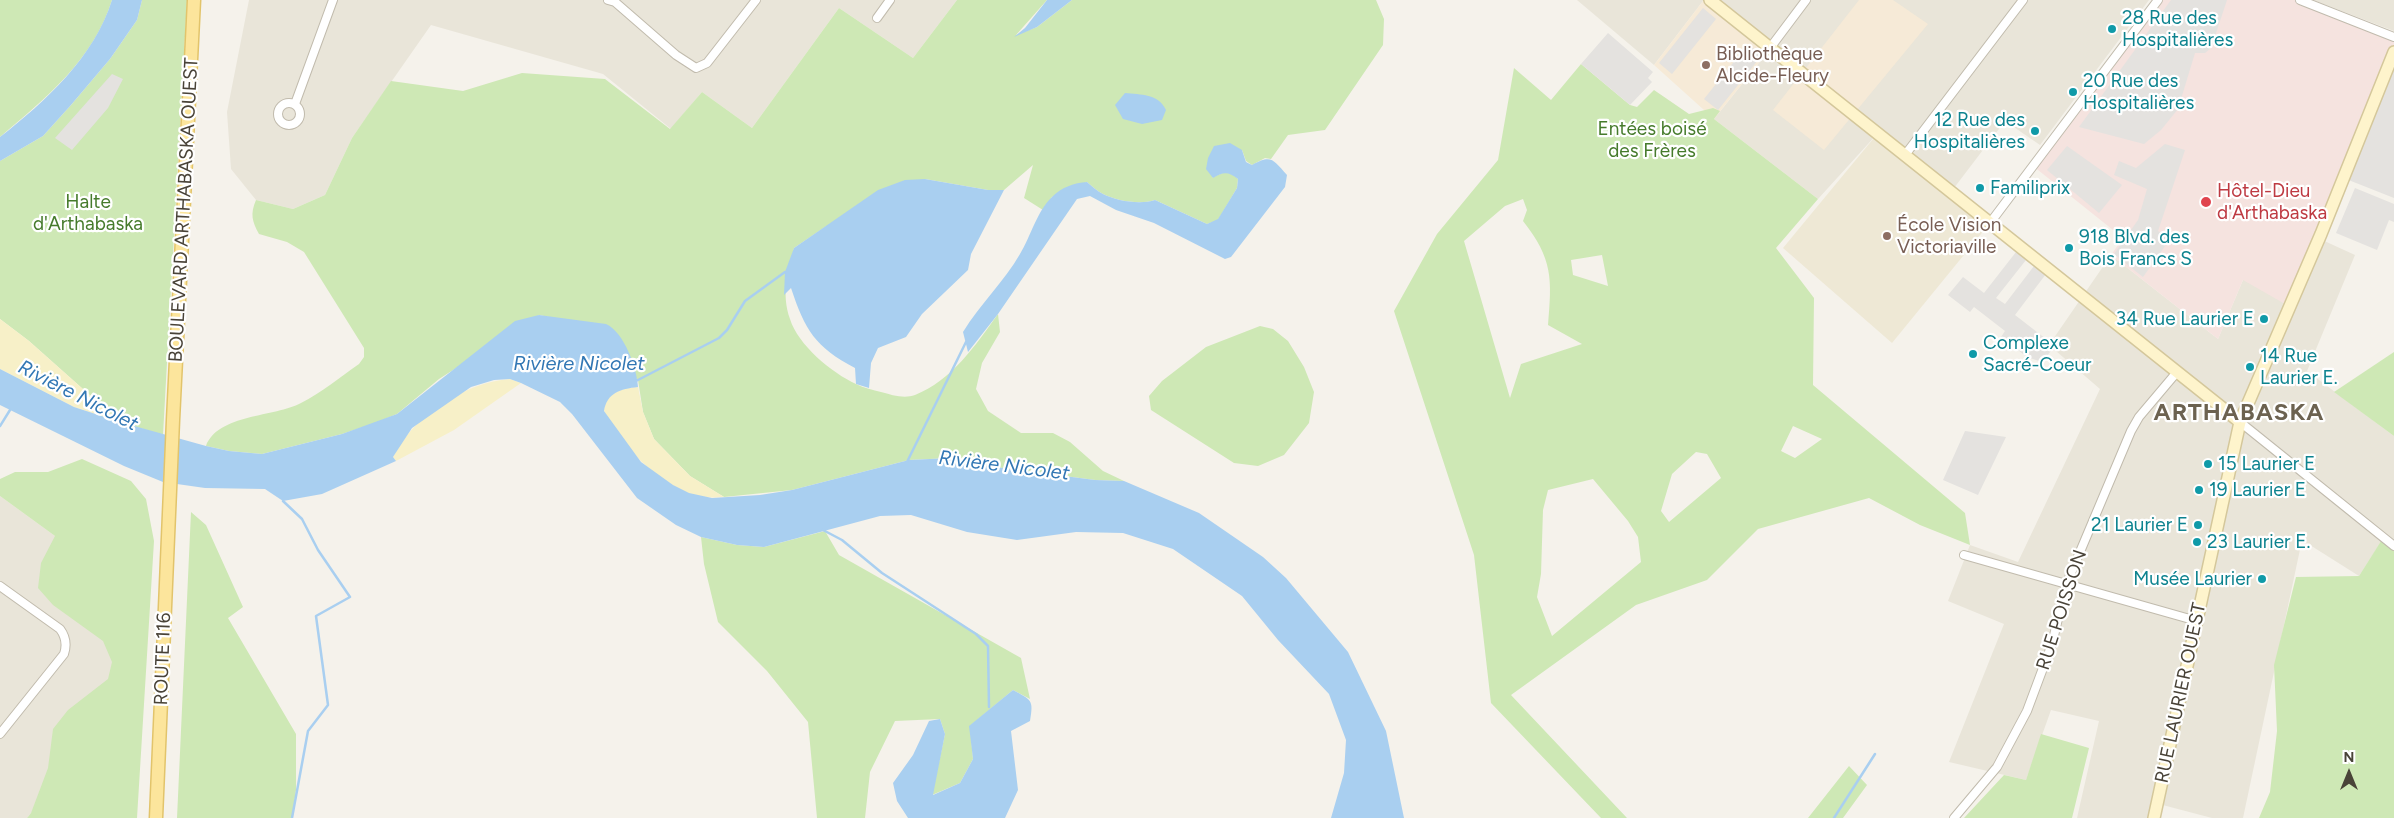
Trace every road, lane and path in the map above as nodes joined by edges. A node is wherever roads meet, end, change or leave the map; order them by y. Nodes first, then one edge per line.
1 (194, 0) edge
2 (333, 0) edge
3 (756, 0) edge
4 (890, 0) edge
5 (1710, 0) edge
6 (1806, 0) edge
7 (2023, 0) edge
8 (2158, 0) edge
9 (2300, 0) edge
10 (613, 1) edge
11 (876, 18) dead end
12 (2394, 36) edge
13 (1770, 48) junction
14 (2394, 52) edge
15 (295, 104) dead end
16 (1905, 155) junction
17 (1990, 223) junction
18 (2177, 372) junction
19 (2240, 422) junction
20 (170, 501) joint
21 (2394, 546) edge
22 (1964, 555) dead end
23 (2066, 585) junction
24 (0, 586) edge
25 (2197, 621) junction
26 (0, 734) edge
27 (156, 818) edge
28 (1954, 818) edge
29 (2154, 818) edge

1 - 20 main road, BOULEVARD ARTHABASKA OUEST
2 - 15 street
3 - 10 street
4 - 11 street
5 - 13 street
6 - 13 street
7 - 16 street
8 - 17 street
9 - 12 street
13 - 16 street
14 - 19 street, RUE LAURIER OUEST
16 - 17 street
17 - 18 street
18 - 19 street
18 - 23 street, RUE POISSON
19 - 21 street
19 - 25 street, RUE LAURIER OUEST
20 - 27 main road, ROUTE 116
22 - 23 street
23 - 25 street
23 - 28 street, RUE POISSON
24 - 26 street
25 - 29 street, RUE LAURIER OUEST

